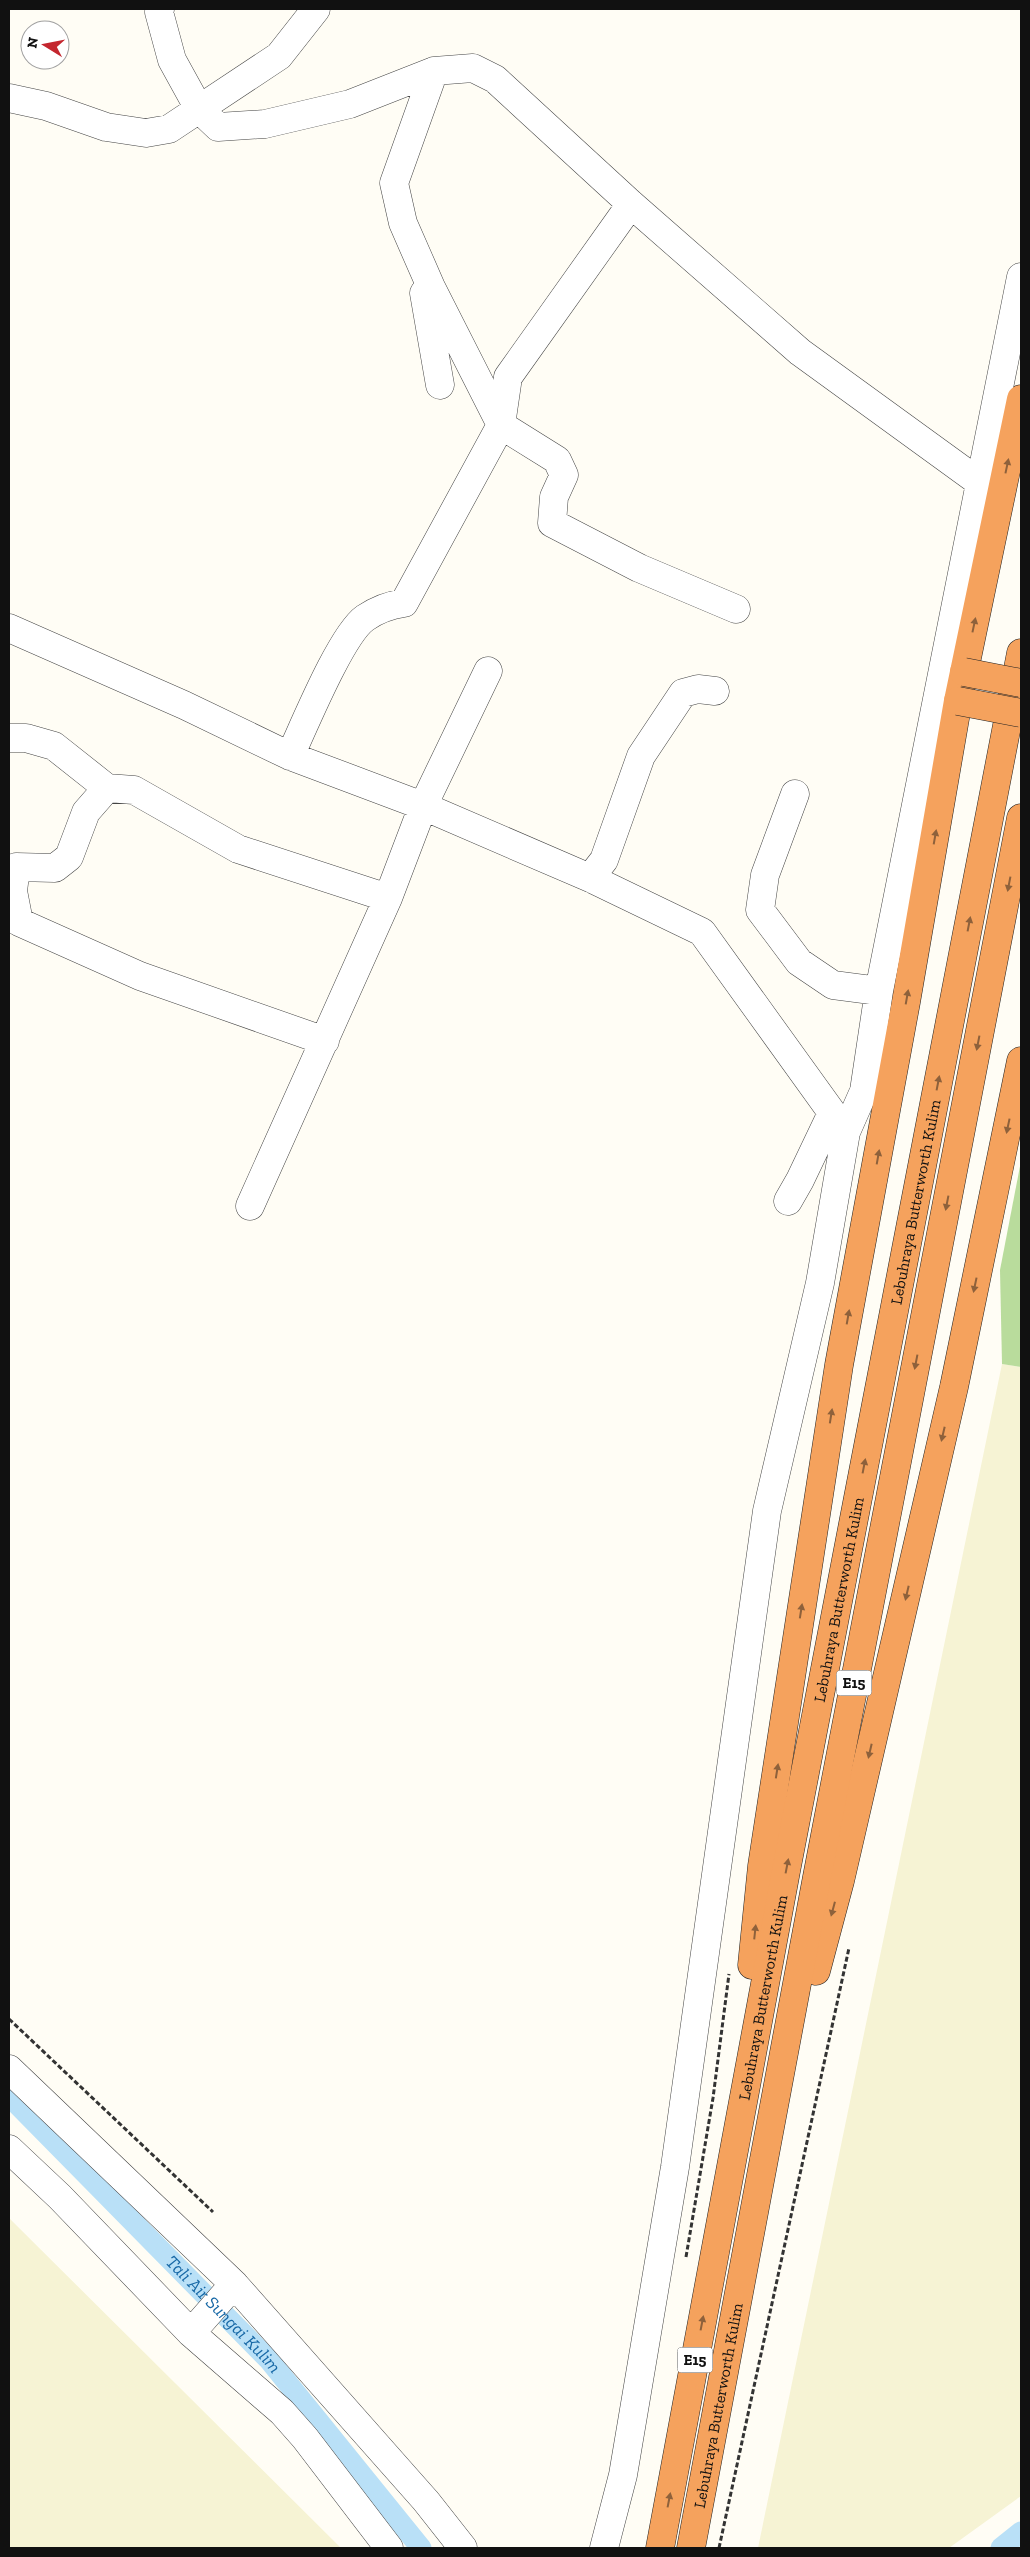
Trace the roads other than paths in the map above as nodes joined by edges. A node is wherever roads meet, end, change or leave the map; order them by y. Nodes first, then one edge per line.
1 (160, 9) edge
2 (316, 9) edge
3 (434, 71) junction
4 (9, 98) edge
5 (193, 99) junction
6 (632, 204) junction
7 (417, 255) junction
8 (1021, 277) edge
9 (440, 385) dead end
10 (1021, 399) edge
11 (501, 425) junction
12 (979, 482) junction
13 (736, 609) dead end
14 (9, 628) edge
15 (1021, 653) edge
16 (488, 671) dead end
17 (964, 672) junction
18 (1021, 684) edge
19 (715, 691) dead end
20 (958, 701) junction
21 (1021, 712) edge
22 (9, 738) edge
23 (290, 756) junction
24 (107, 788) junction
25 (795, 794) dead end
26 (423, 806) junction
27 (1021, 818) edge
28 (16, 865) edge
29 (590, 878) junction
30 (388, 898) junction
31 (879, 991) junction
32 (325, 1041) junction
33 (1021, 1061) edge
34 (838, 1123) junction
35 (788, 1201) dead end
36 (250, 1206) dead end
37 (9, 2069) edge
38 (9, 2149) edge
39 (730, 2172) junction
40 (761, 2178) junction
41 (231, 2288) junction
42 (194, 2329) junction
43 (389, 2548) edge
44 (463, 2548) edge
45 (604, 2548) edge
46 (660, 2548) edge
47 (691, 2548) edge

1 - 5 street
2 - 5 street
3 - 5 street
3 - 6 street
3 - 7 street
4 - 5 street
6 - 11 street
6 - 12 street
7 - 9 street
7 - 11 street
8 - 12 street
17 -> 10 highway
11 - 13 street
11 - 23 street
12 - 31 street
14 - 23 street
39 -> 15 highway, Lebuhraya Butterworth Kulim / E15
16 - 26 street
17 - 18 highway, bridge
17 - 20 highway
19 - 29 street
20 - 21 highway, bridge
39 -> 20 highway
22 - 24 street
23 - 26 street
24 - 28 street
24 - 30 street
25 - 31 street
26 - 29 street
26 - 30 street
27 -> 40 highway, Lebuhraya Butterworth Kulim / E15
28 - 32 street
29 - 34 street
30 - 32 street
31 - 34 street
32 - 36 street
33 -> 40 highway
34 - 35 street
34 - 45 street
37 - 41 street
38 - 42 street
46 -> 39 highway, Lebuhraya Butterworth Kulim / E15
40 - 47 highway, Lebuhraya Butterworth Kulim / E15
41 - 42 street
41 - 44 street
42 - 43 street

